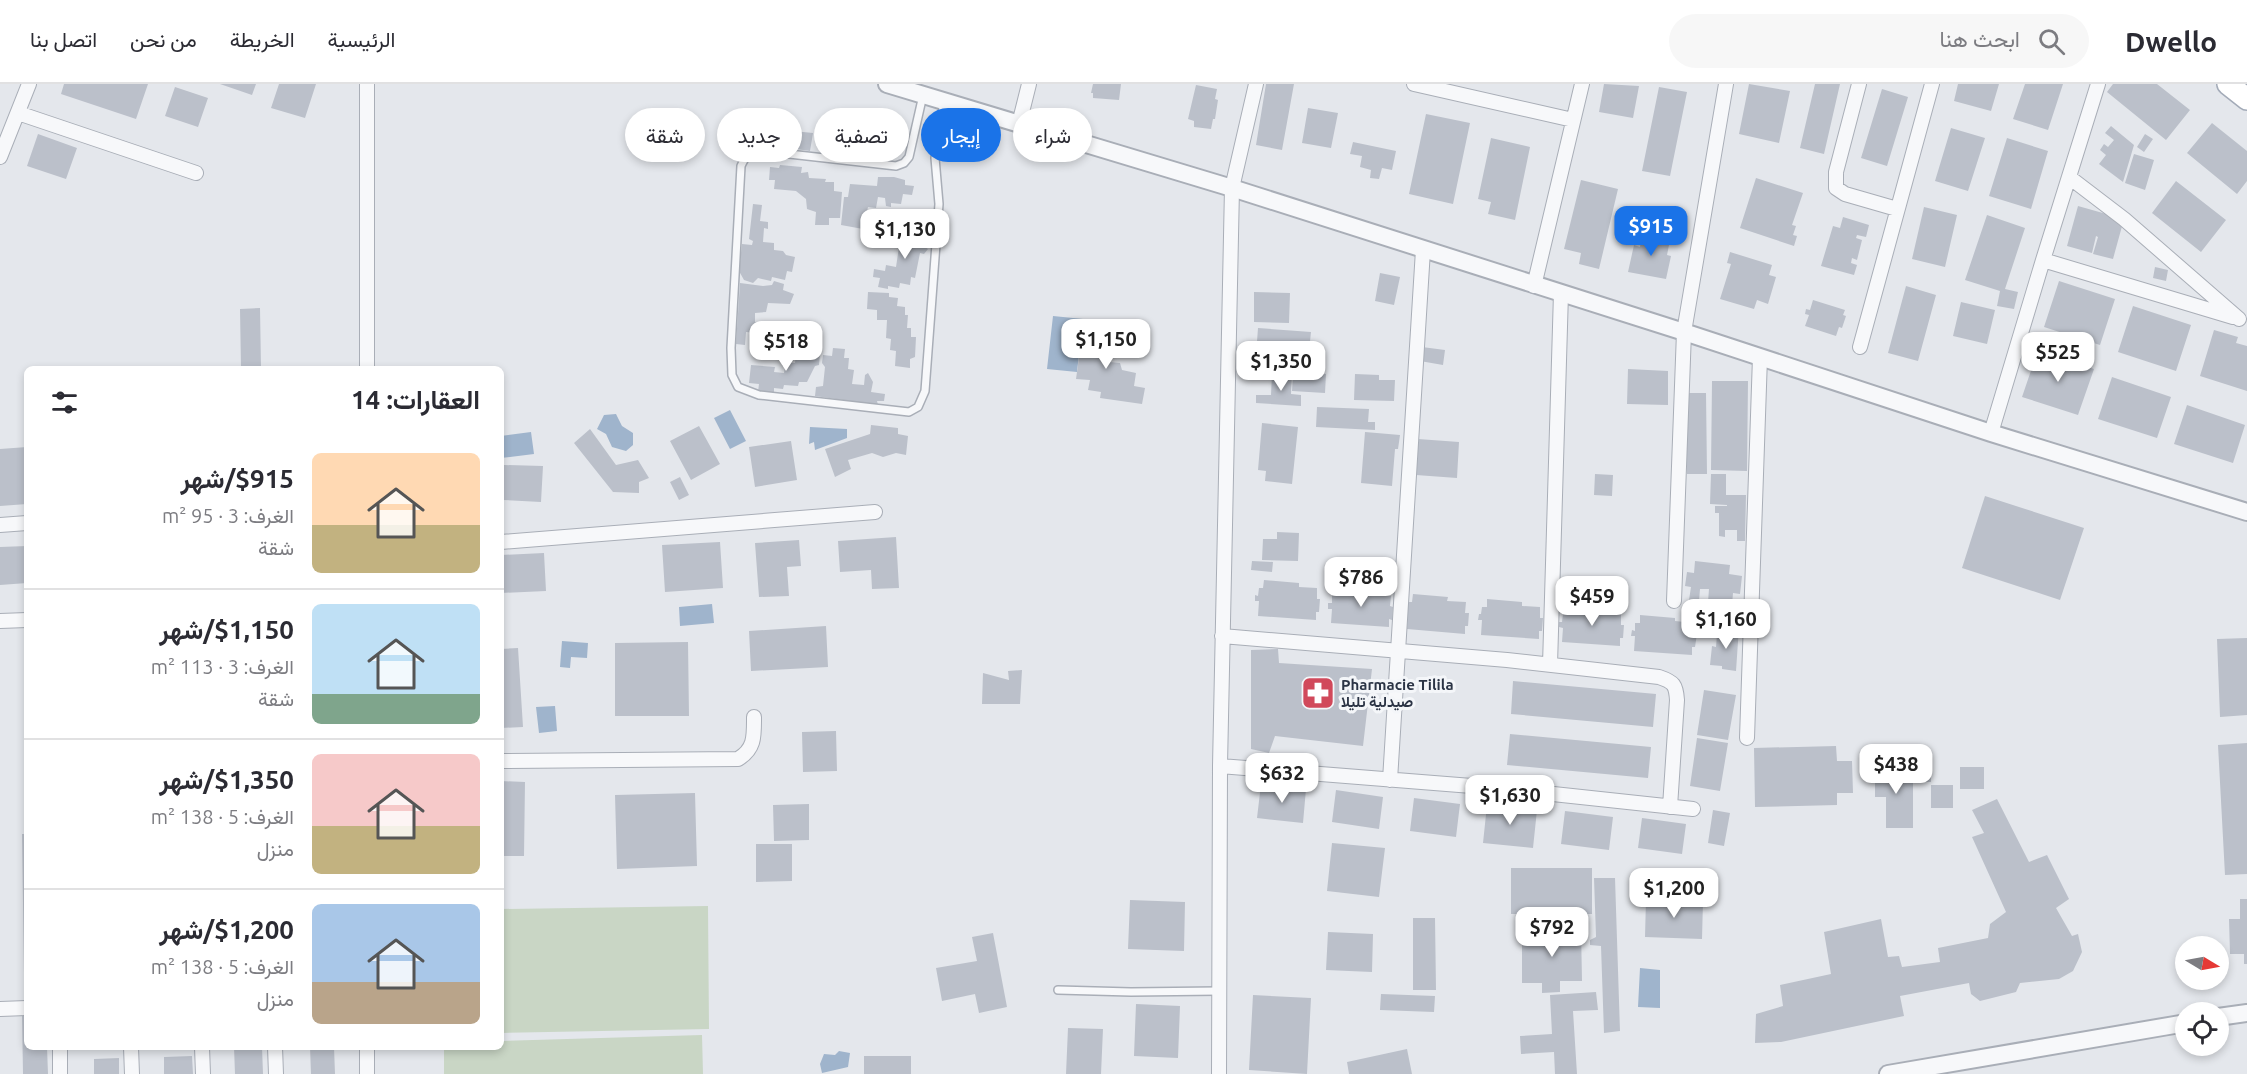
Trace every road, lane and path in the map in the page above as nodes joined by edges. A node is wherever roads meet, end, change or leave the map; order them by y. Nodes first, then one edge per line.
1 (29, 84) edge
2 (367, 84) edge
3 (887, 84) edge
4 (1029, 84) edge
5 (1256, 84) edge
6 (1414, 84) edge
7 (1582, 84) edge
8 (1726, 84) edge
9 (1859, 84) edge
10 (1932, 84) edge
11 (2098, 84) edge
12 (2228, 84) edge
13 (923, 95) junction
14 (2247, 99) edge
15 (944, 101) junction
16 (1023, 108) edge
17 (18, 113) junction
18 (1573, 120) junction
19 (1013, 122) edge
20 (1092, 146) edge
21 (0, 157) edge
22 (196, 173) dead end
23 (2069, 177) junction
24 (1232, 188) junction
25 (1897, 209) junction
26 (1423, 250) junction
27 (2043, 260) junction
28 (1534, 286) junction
29 (1561, 293) junction
30 (2243, 320) edge
31 (1684, 332) junction
32 (1860, 346) dead end
33 (1760, 357) junction
34 (367, 366) edge
35 (1991, 433) junction
36 (875, 512) dead end
37 (2247, 512) edge
38 (24, 523) edge
39 (0, 525) edge
40 (504, 542) edge
41 (1674, 601) dead end
42 (24, 620) edge
43 (0, 621) edge
44 (1222, 636) junction
45 (1397, 650) junction
46 (1550, 665) junction
47 (754, 717) dead end
48 (1747, 738) dead end
49 (504, 761) edge
50 (1220, 766) junction
51 (1390, 780) junction
52 (1670, 807) junction
53 (1693, 809) dead end
54 (1058, 990) dead end
55 (1219, 991) junction
56 (24, 1008) edge
57 (0, 1010) edge
58 (2247, 1012) edge
59 (2229, 1015) edge
60 (2175, 1025) edge
61 (60, 1050) edge
62 (131, 1050) edge
63 (202, 1050) edge
64 (275, 1050) edge
65 (367, 1050) edge
66 (60, 1074) edge
67 (132, 1074) edge
68 (203, 1074) edge
69 (276, 1074) edge
70 (367, 1074) edge
71 (1220, 1074) edge
72 (1888, 1074) edge

1 - 17 street
2 - 34 street
3 - 13 street
4 - 16 street
5 - 24 street
6 - 18 street
7 - 18 street
8 - 31 street
9 - 25 street
10 - 25 street
11 - 23 street
12 - 14 main road
13 - 15 street
13 - 15 lane
15 - 19 street
17 - 21 street
17 - 22 street
18 - 28 street
20 - 24 street
23 - 27 street
23 - 30 street
24 - 26 street
24 - 44 street
25 - 32 street
26 - 28 street
26 - 45 street
27 - 30 street
27 - 35 street
28 - 29 street
29 - 31 street
29 - 46 street
31 - 33 street
31 - 41 street
33 - 35 street
33 - 48 street
35 - 37 street
36 - 40 street
38 - 39 street
42 - 43 street
44 - 45 street
44 - 50 street
45 - 46 street
45 - 51 street
46 - 52 street
47 - 49 street
50 - 51 street
50 - 55 street
51 - 52 street
52 - 53 street
54 - 55 lane
55 - 71 street
56 - 57 street
58 - 59 street
60 - 72 street
61 - 66 street
62 - 67 street
63 - 68 street
64 - 69 street
65 - 70 street

